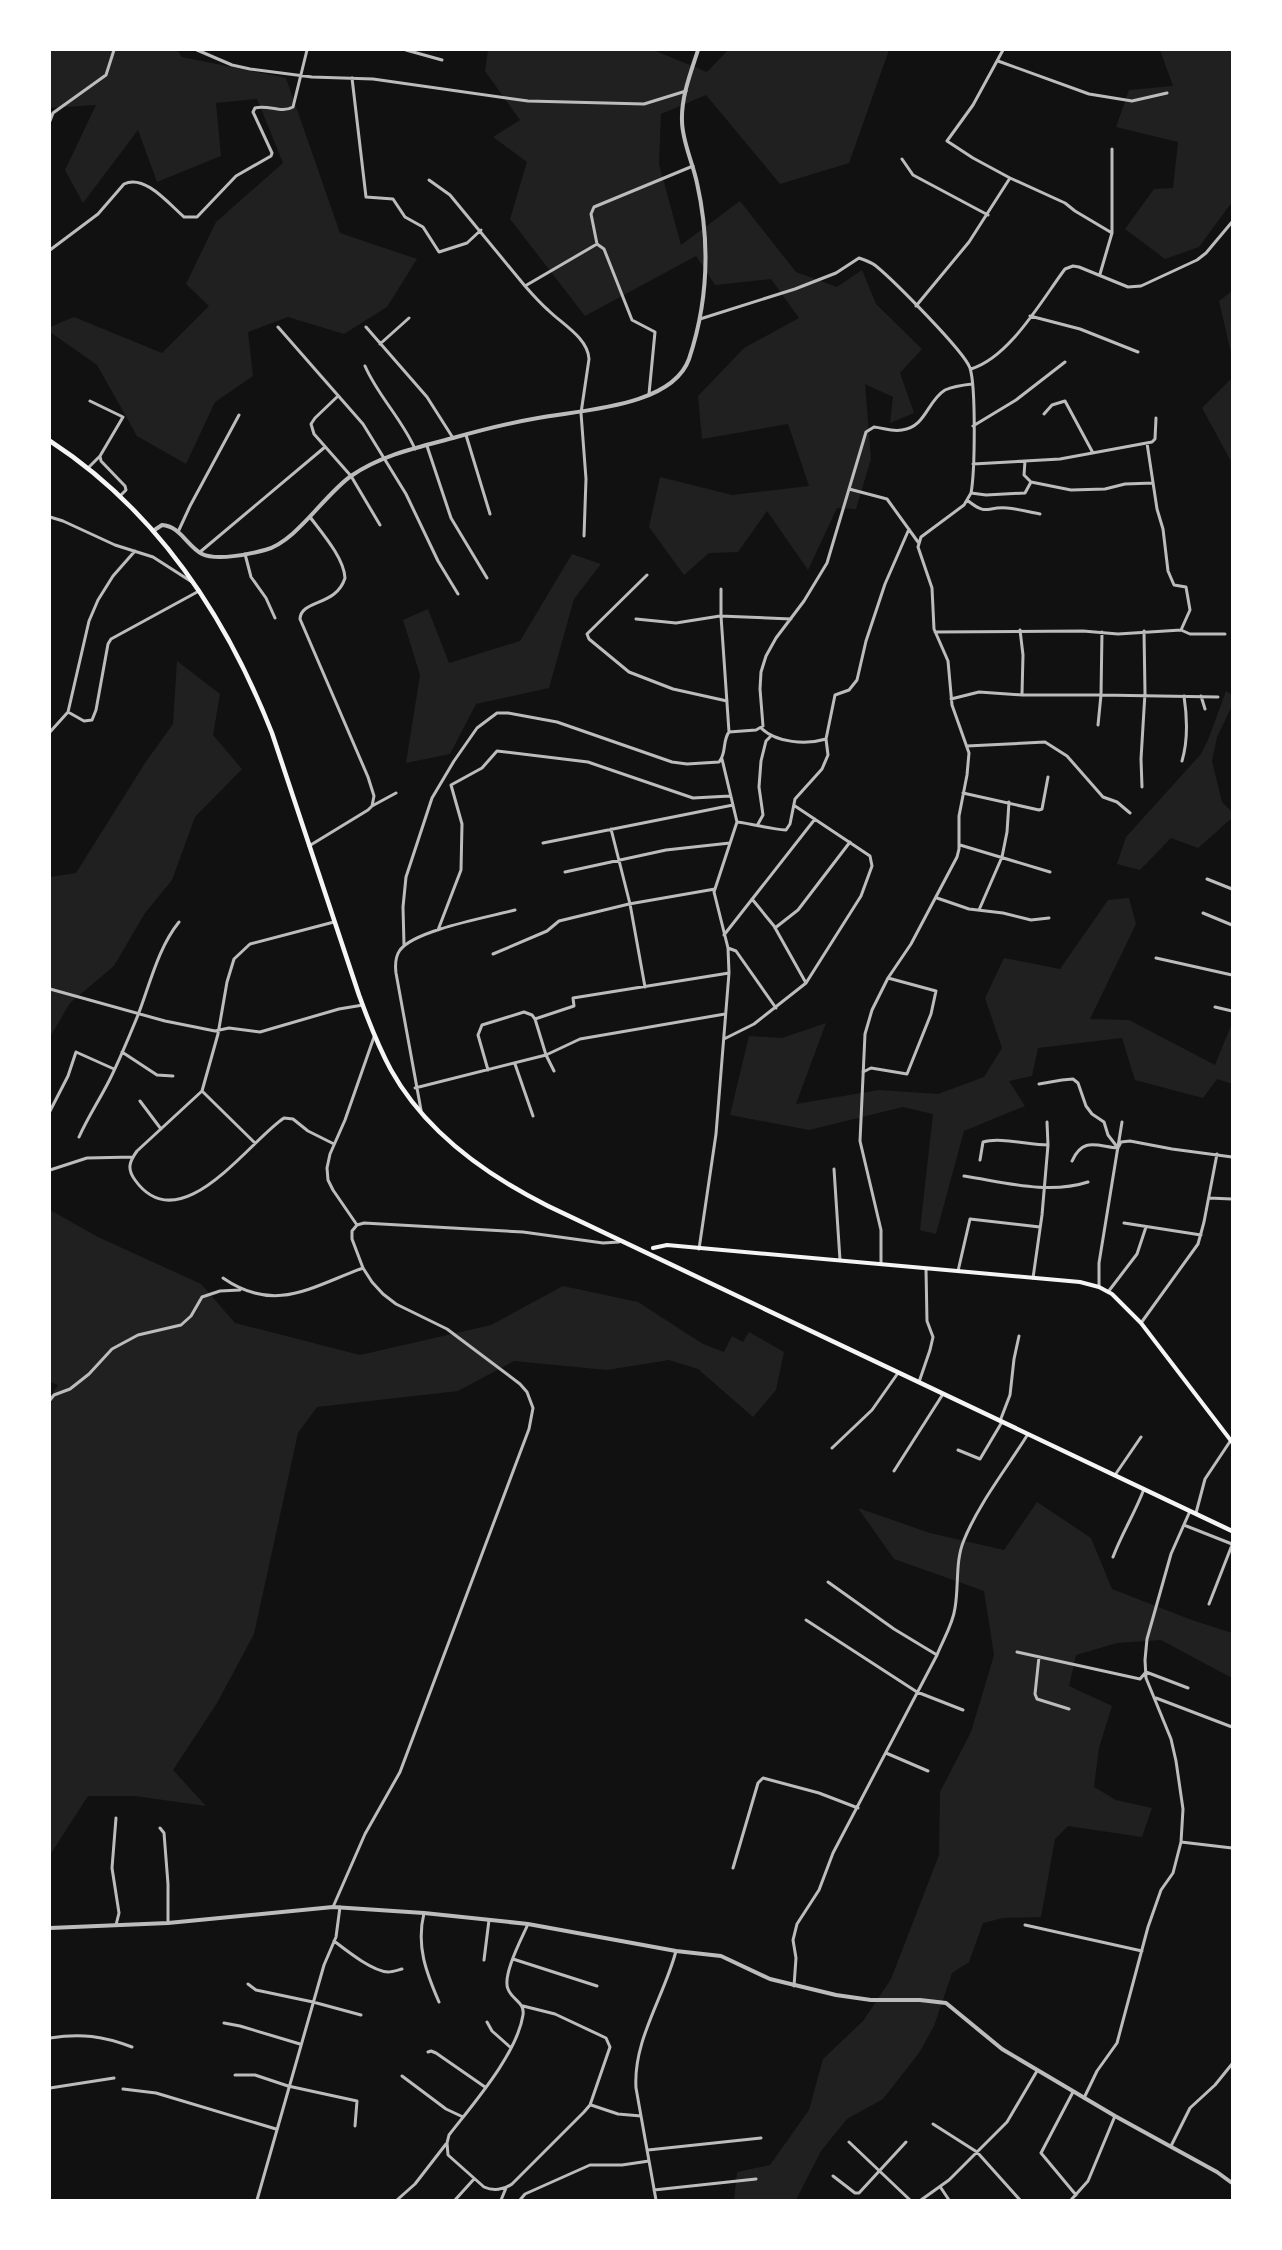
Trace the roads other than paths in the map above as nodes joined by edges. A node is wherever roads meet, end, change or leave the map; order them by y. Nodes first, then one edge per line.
1 (114, 50) edge
2 (196, 50) edge
3 (308, 50) edge
4 (406, 50) edge
5 (698, 50) edge
6 (1003, 50) edge
7 (442, 60) dead end
8 (998, 61) junction
9 (300, 75) junction
10 (352, 78) junction
11 (686, 91) junction
12 (1167, 93) dead end
13 (50, 121) edge
14 (1112, 149) dead end
15 (902, 159) dead end
16 (693, 166) junction
17 (1010, 178) junction
18 (429, 180) dead end
19 (988, 215) junction
20 (1233, 222) edge
21 (481, 230) junction
22 (1112, 233) junction
23 (597, 244) junction
24 (50, 250) edge
25 (1100, 274) junction
26 (525, 286) junction
27 (916, 306) junction
28 (1030, 316) junction
29 (409, 318) dead end
30 (700, 319) junction
31 (278, 327) dead end
32 (366, 327) dead end
33 (380, 344) junction
34 (1138, 352) dead end
35 (1065, 362) dead end
36 (365, 366) dead end
37 (970, 369) junction
38 (972, 384) junction
39 (649, 394) junction
40 (338, 396) junction
41 (90, 401) dead end
42 (581, 413) junction
43 (1044, 414) dead end
44 (239, 416) dead end
45 (1156, 418) dead end
46 (973, 426) junction
47 (466, 435) junction
48 (453, 438) junction
49 (50, 441) edge
50 (1146, 443) junction
51 (427, 446) junction
52 (325, 447) junction
53 (415, 449) junction
54 (1093, 453) junction
55 (100, 456) junction
56 (385, 458) junction
57 (1024, 461) junction
58 (973, 464) junction
59 (89, 467) junction
60 (351, 476) junction
61 (1031, 482) junction
62 (1153, 483) junction
63 (849, 489) junction
64 (971, 493) junction
65 (120, 496) junction
66 (967, 500) junction
67 (490, 514) dead end
68 (1040, 514) dead end
69 (310, 517) junction
70 (50, 518) edge
71 (380, 525) dead end
72 (909, 529) junction
73 (153, 531) junction
74 (178, 532) junction
75 (584, 536) dead end
76 (918, 542) junction
77 (135, 551) junction
78 (200, 552) junction
79 (245, 554) junction
80 (647, 575) dead end
81 (487, 578) dead end
82 (194, 583) junction
83 (721, 589) dead end
84 (199, 591) junction
85 (458, 594) dead end
86 (721, 616) junction
87 (274, 618) dead end
88 (636, 619) dead end
89 (791, 619) junction
90 (1020, 630) junction
91 (1181, 630) junction
92 (935, 632) junction
93 (1102, 632) junction
94 (1144, 632) junction
95 (1225, 634) dead end
96 (1022, 695) junction
97 (1101, 695) junction
98 (1144, 695) junction
99 (1184, 696) junction
100 (1202, 696) junction
101 (1218, 697) dead end
102 (951, 699) junction
103 (727, 701) junction
104 (1205, 709) dead end
105 (68, 712) junction
106 (1098, 725) dead end
107 (761, 728) junction
108 (50, 732) edge
109 (729, 732) junction
110 (770, 737) junction
111 (826, 739) junction
112 (968, 746) junction
113 (722, 759) junction
114 (1182, 761) dead end
115 (1047, 777) dead end
116 (1142, 787) dead end
117 (396, 793) dead end
118 (963, 793) junction
119 (730, 796) junction
120 (1008, 802) junction
121 (733, 805) junction
122 (372, 806) junction
123 (795, 806) junction
124 (1130, 813) dead end
125 (815, 819) junction
126 (737, 822) junction
127 (758, 824) junction
128 (611, 828) junction
129 (850, 842) junction
130 (543, 843) dead end
131 (730, 843) junction
132 (959, 845) junction
133 (309, 846) junction
134 (1002, 857) junction
135 (620, 861) junction
136 (565, 872) dead end
137 (1050, 872) dead end
138 (1207, 879) dead end
139 (715, 889) junction
140 (1233, 889) edge
141 (937, 898) junction
142 (752, 899) junction
143 (630, 904) junction
144 (515, 910) dead end
145 (979, 910) junction
146 (1203, 913) dead end
147 (1049, 918) dead end
148 (179, 921) dead end
149 (334, 922) junction
150 (1233, 925) edge
151 (775, 928) junction
152 (438, 930) junction
153 (724, 934) junction
154 (404, 945) junction
155 (728, 948) junction
156 (493, 954) dead end
157 (1156, 957) dead end
158 (729, 973) junction
159 (1233, 975) edge
160 (888, 978) junction
161 (806, 984) junction
162 (645, 987) junction
163 (50, 989) edge
164 (363, 1005) junction
165 (1215, 1007) dead end
166 (776, 1008) junction
167 (1233, 1011) edge
168 (138, 1014) junction
169 (726, 1014) junction
170 (535, 1019) junction
171 (219, 1031) junction
172 (375, 1036) junction
173 (724, 1039) junction
174 (122, 1052) junction
175 (546, 1055) junction
176 (514, 1063) junction
177 (114, 1069) junction
178 (488, 1070) junction
179 (554, 1071) dead end
180 (863, 1072) junction
181 (173, 1076) dead end
182 (1039, 1084) dead end
183 (415, 1088) junction
184 (202, 1091) junction
185 (140, 1101) dead end
186 (50, 1110) edge
187 (421, 1112) junction
188 (533, 1116) dead end
189 (1047, 1122) dead end
190 (1122, 1122) dead end
191 (161, 1129) junction
192 (79, 1137) dead end
193 (255, 1143) junction
194 (334, 1144) junction
195 (1048, 1144) junction
196 (1118, 1148) junction
197 (1217, 1154) junction
198 (133, 1157) junction
199 (1233, 1157) edge
200 (980, 1160) dead end
201 (1072, 1161) dead end
202 (834, 1169) dead end
203 (50, 1170) edge
204 (964, 1176) dead end
205 (1088, 1182) dead end
206 (1043, 1187) junction
207 (1209, 1198) junction
208 (1233, 1199) edge
209 (1124, 1222) dead end
210 (357, 1225) junction
211 (1146, 1226) junction
212 (1040, 1227) junction
213 (1201, 1235) junction
214 (622, 1241) junction
215 (653, 1248) joint
216 (699, 1249) junction
217 (646, 1252) junction
218 (840, 1260) junction
219 (881, 1264) junction
220 (363, 1268) junction
221 (926, 1269) junction
222 (958, 1272) junction
223 (223, 1278) dead end
224 (1033, 1278) junction
225 (1099, 1287) junction
226 (240, 1290) junction
227 (1108, 1292) junction
228 (1141, 1323) junction
229 (1019, 1336) dead end
230 (898, 1372) junction
231 (919, 1382) junction
232 (50, 1391) edge
233 (943, 1394) junction
234 (54, 1395) junction
235 (50, 1400) edge
236 (1001, 1422) junction
237 (1028, 1434) junction
238 (1141, 1437) dead end
239 (1232, 1441) edge
240 (832, 1448) dead end
241 (958, 1449) dead end
242 (894, 1471) dead end
243 (1115, 1476) junction
244 (1144, 1489) junction
245 (1190, 1511) junction
246 (1196, 1514) junction
247 (1184, 1525) junction
248 (1233, 1531) edge
249 (1233, 1544) edge
250 (1113, 1557) dead end
251 (828, 1582) dead end
252 (1209, 1604) dead end
253 (806, 1620) dead end
254 (1017, 1652) dead end
255 (937, 1655) junction
256 (1040, 1656) junction
257 (1146, 1672) junction
258 (1188, 1688) dead end
259 (917, 1692) junction
260 (1154, 1698) junction
261 (1069, 1709) dead end
262 (963, 1710) dead end
263 (1233, 1727) edge
264 (886, 1753) junction
265 (928, 1771) dead end
266 (858, 1808) junction
267 (116, 1818) dead end
268 (160, 1828) dead end
269 (1181, 1842) junction
270 (1233, 1848) edge
271 (733, 1868) dead end
272 (333, 1907) junction
273 (340, 1908) junction
274 (424, 1913) junction
275 (489, 1920) junction
276 (168, 1923) junction
277 (528, 1924) junction
278 (116, 1925) junction
279 (1025, 1925) dead end
280 (50, 1928) edge
281 (334, 1941) junction
282 (1142, 1951) junction
283 (676, 1952) junction
284 (513, 1959) junction
285 (484, 1960) dead end
286 (402, 1969) dead end
287 (248, 1984) dead end
288 (597, 1986) dead end
289 (794, 1986) junction
290 (313, 2001) junction
291 (439, 2002) dead end
292 (523, 2006) junction
293 (361, 2015) dead end
294 (487, 2022) dead end
295 (224, 2023) dead end
296 (50, 2038) edge
297 (300, 2044) junction
298 (132, 2047) dead end
299 (510, 2048) junction
300 (428, 2052) dead end
301 (1233, 2064) edge
302 (1037, 2071) junction
303 (235, 2075) dead end
304 (402, 2076) dead end
305 (114, 2078) dead end
306 (288, 2086) junction
307 (485, 2087) junction
308 (50, 2088) edge
309 (123, 2088) dead end
310 (1073, 2092) junction
311 (1084, 2098) junction
312 (590, 2105) junction
313 (641, 2116) junction
314 (1115, 2116) junction
315 (463, 2117) junction
316 (933, 2124) dead end
317 (355, 2126) dead end
318 (276, 2129) junction
319 (761, 2138) dead end
320 (849, 2142) dead end
321 (906, 2142) dead end
322 (447, 2143) junction
323 (1171, 2146) junction
324 (648, 2150) junction
325 (977, 2152) junction
326 (649, 2161) junction
327 (878, 2171) junction
328 (833, 2176) dead end
329 (474, 2178) junction
330 (756, 2179) dead end
331 (1233, 2183) edge
332 (506, 2188) junction
333 (941, 2188) junction
334 (654, 2190) junction
335 (1076, 2195) junction
336 (256, 2200) edge
337 (397, 2200) edge
338 (455, 2200) edge
339 (501, 2200) edge
340 (520, 2200) edge
341 (656, 2200) edge
342 (910, 2200) edge
343 (921, 2200) edge
344 (949, 2200) edge
345 (1020, 2200) edge
346 (1071, 2200) edge

1 - 13 street
2 - 9 street
3 - 9 street
4 - 7 street
5 - 11 street
6 - 8 street
8 - 12 street
8 - 17 street
9 - 10 street
9 - 24 street
10 - 11 street
10 - 21 street
11 - 16 street
14 - 22 street
15 - 19 street
16 - 23 street
16 - 30 street
17 - 19 street
17 - 22 street
18 - 21 street
19 - 27 street
20 - 25 street
21 - 26 street
22 - 25 street
23 - 26 street
23 - 39 street
25 - 28 street
26 - 42 street
27 - 30 street
27 - 37 street
28 - 34 street
28 - 37 street
29 - 33 street
30 - 39 street
31 - 40 street
32 - 33 street
33 - 48 street
35 - 46 street
36 - 53 street
37 - 38 street
38 - 46 street
38 - 63 street
39 - 42 street
40 - 52 street
40 - 56 street
41 - 55 street
42 - 47 street
42 - 75 street
43 - 54 street
44 - 74 street
45 - 50 street
46 - 58 street
47 - 48 street
47 - 67 street
48 - 51 street
49 - 59 highway
50 - 54 street
50 - 62 street
51 - 53 street
51 - 81 street
52 - 60 street
52 - 78 street
53 - 56 street
54 - 57 street
55 - 59 street
55 - 65 street
56 - 60 street
56 - 85 street
57 - 58 street
57 - 61 street
58 - 64 street
59 - 65 highway
60 - 69 street
60 - 71 street
61 - 62 street
61 - 64 street
62 - 91 street
63 - 72 street
63 - 89 street
64 - 66 street
65 - 73 highway
66 - 68 street
66 - 76 street
69 - 79 street
69 - 122 street
70 - 77 street
72 - 76 street
72 - 111 street
73 - 74 street
73 - 82 highway
74 - 78 street
76 - 92 street
77 - 82 street
77 - 105 street
78 - 79 street
79 - 87 street
80 - 103 street
82 - 84 highway
83 - 86 street
84 - 105 street
84 - 133 highway
86 - 88 street
86 - 89 street
86 - 103 street
89 - 107 street
90 - 92 street
90 - 93 street
90 - 96 street
91 - 94 street
91 - 95 street
92 - 102 street
93 - 94 street
93 - 97 street
94 - 98 street
96 - 97 street
96 - 102 street
97 - 98 street
97 - 106 street
98 - 99 street
98 - 116 street
99 - 100 street
99 - 114 street
100 - 101 street
100 - 104 street
102 - 112 street
103 - 109 street
105 - 108 street
107 - 109 street
107 - 110 street
109 - 113 street
110 - 111 street
110 - 127 street
111 - 123 street
112 - 118 street
112 - 124 street
113 - 119 street
113 - 154 street
115 - 120 street
117 - 122 street
118 - 120 street
118 - 132 street
119 - 121 street
119 - 152 street
120 - 134 street
121 - 126 street
121 - 128 street
122 - 133 street
123 - 125 street
123 - 127 street
125 - 129 street
125 - 142 street
126 - 127 street
126 - 131 street
128 - 130 street
128 - 135 street
129 - 151 street
129 - 161 street
131 - 135 street
131 - 139 street
132 - 134 street
132 - 141 street
133 - 149 highway
134 - 137 street
134 - 145 street
135 - 136 street
135 - 143 street
138 - 140 street
139 - 143 street
139 - 153 street
141 - 145 street
141 - 160 street
142 - 151 street
142 - 153 street
143 - 156 street
143 - 162 street
144 - 152 street
145 - 147 street
146 - 150 street
148 - 168 street
149 - 164 highway
149 - 171 street
151 - 161 street
152 - 154 street
153 - 155 street
154 - 183 street
155 - 158 street
155 - 166 street
157 - 159 street
158 - 162 street
158 - 169 street
160 - 180 street
160 - 180 street
161 - 166 street
162 - 170 street
163 - 168 street
164 - 171 street
164 - 172 highway
165 - 167 street
166 - 173 street
168 - 171 street
168 - 174 street
169 - 173 street
169 - 175 street
170 - 175 street
170 - 178 street
171 - 184 street
172 - 187 highway
172 - 194 street
173 - 216 street
174 - 177 street
174 - 181 street
175 - 176 street
175 - 179 street
176 - 178 street
176 - 188 street
177 - 186 street
177 - 192 street
178 - 183 street
180 - 219 street
182 - 196 street
183 - 187 street
184 - 191 street
184 - 193 street
185 - 191 street
187 - 214 highway
189 - 195 street
190 - 196 street
191 - 198 street
193 - 194 street
193 - 198 street
194 - 210 street
195 - 200 street
195 - 206 street
196 - 197 street
196 - 201 street
196 - 225 street
197 - 199 street
197 - 207 street
198 - 203 street
202 - 218 street
204 - 206 street
205 - 206 street
206 - 212 street
207 - 208 street
207 - 213 street
209 - 211 street
210 - 214 street
210 - 220 street
211 - 213 street
211 - 227 street
212 - 222 street
212 - 224 street
213 - 228 street
214 - 217 highway
215 - 216 main road
215 - 217 street
216 - 218 main road
217 - 230 highway
218 - 219 main road
219 - 221 main road
220 - 226 street
220 - 272 street
221 - 222 main road
221 - 231 street
222 - 224 main road
223 - 226 street
224 - 225 main road
225 - 227 main road
226 - 234 street
227 - 228 main road
228 - 239 main road
229 - 236 street
230 - 231 highway
230 - 240 street
231 - 233 highway
232 - 234 street
233 - 236 highway
233 - 242 street
234 - 235 street
236 - 237 highway
236 - 241 street
237 - 243 highway
237 - 255 street
238 - 243 street
239 - 246 street
243 - 244 highway
244 - 245 highway
244 - 250 street
245 - 246 highway
245 - 247 street
246 - 248 highway
247 - 249 street
247 - 257 street
249 - 252 street
251 - 255 street
253 - 259 street
254 - 256 street
255 - 259 street
256 - 257 street
256 - 261 street
257 - 258 street
257 - 260 street
259 - 262 street
259 - 264 street
260 - 263 street
260 - 269 street
264 - 265 street
264 - 266 street
266 - 271 street
266 - 289 street
267 - 278 street
268 - 276 street
269 - 270 street
269 - 282 street
272 - 273 street
272 - 276 street
273 - 274 street
273 - 281 street
274 - 275 street
274 - 291 street
275 - 277 street
275 - 285 street
276 - 278 street
277 - 283 street
277 - 284 street
278 - 280 street
279 - 282 street
281 - 286 street
281 - 290 street
282 - 311 street
283 - 289 street
283 - 313 street
284 - 288 street
284 - 292 street
287 - 290 street
289 - 302 street
290 - 293 street
290 - 297 street
292 - 299 street
292 - 312 street
294 - 299 street
295 - 297 street
296 - 298 street
297 - 306 street
299 - 307 street
300 - 307 street
301 - 323 street
302 - 310 street
302 - 325 street
303 - 306 street
304 - 315 street
305 - 308 street
306 - 317 street
306 - 318 street
307 - 315 street
309 - 318 street
310 - 311 street
310 - 335 street
311 - 314 street
312 - 313 street
312 - 332 street
313 - 324 street
314 - 323 street
314 - 335 street
315 - 322 street
316 - 325 street
318 - 336 street
319 - 324 street
320 - 327 street
321 - 327 street
322 - 329 street
322 - 337 street
323 - 331 street
324 - 326 street
325 - 333 street
325 - 345 street
326 - 334 street
326 - 340 street
327 - 328 street
327 - 342 street
329 - 332 street
329 - 338 street
330 - 334 street
332 - 339 street
333 - 343 street
333 - 344 street
334 - 341 street
335 - 346 street

